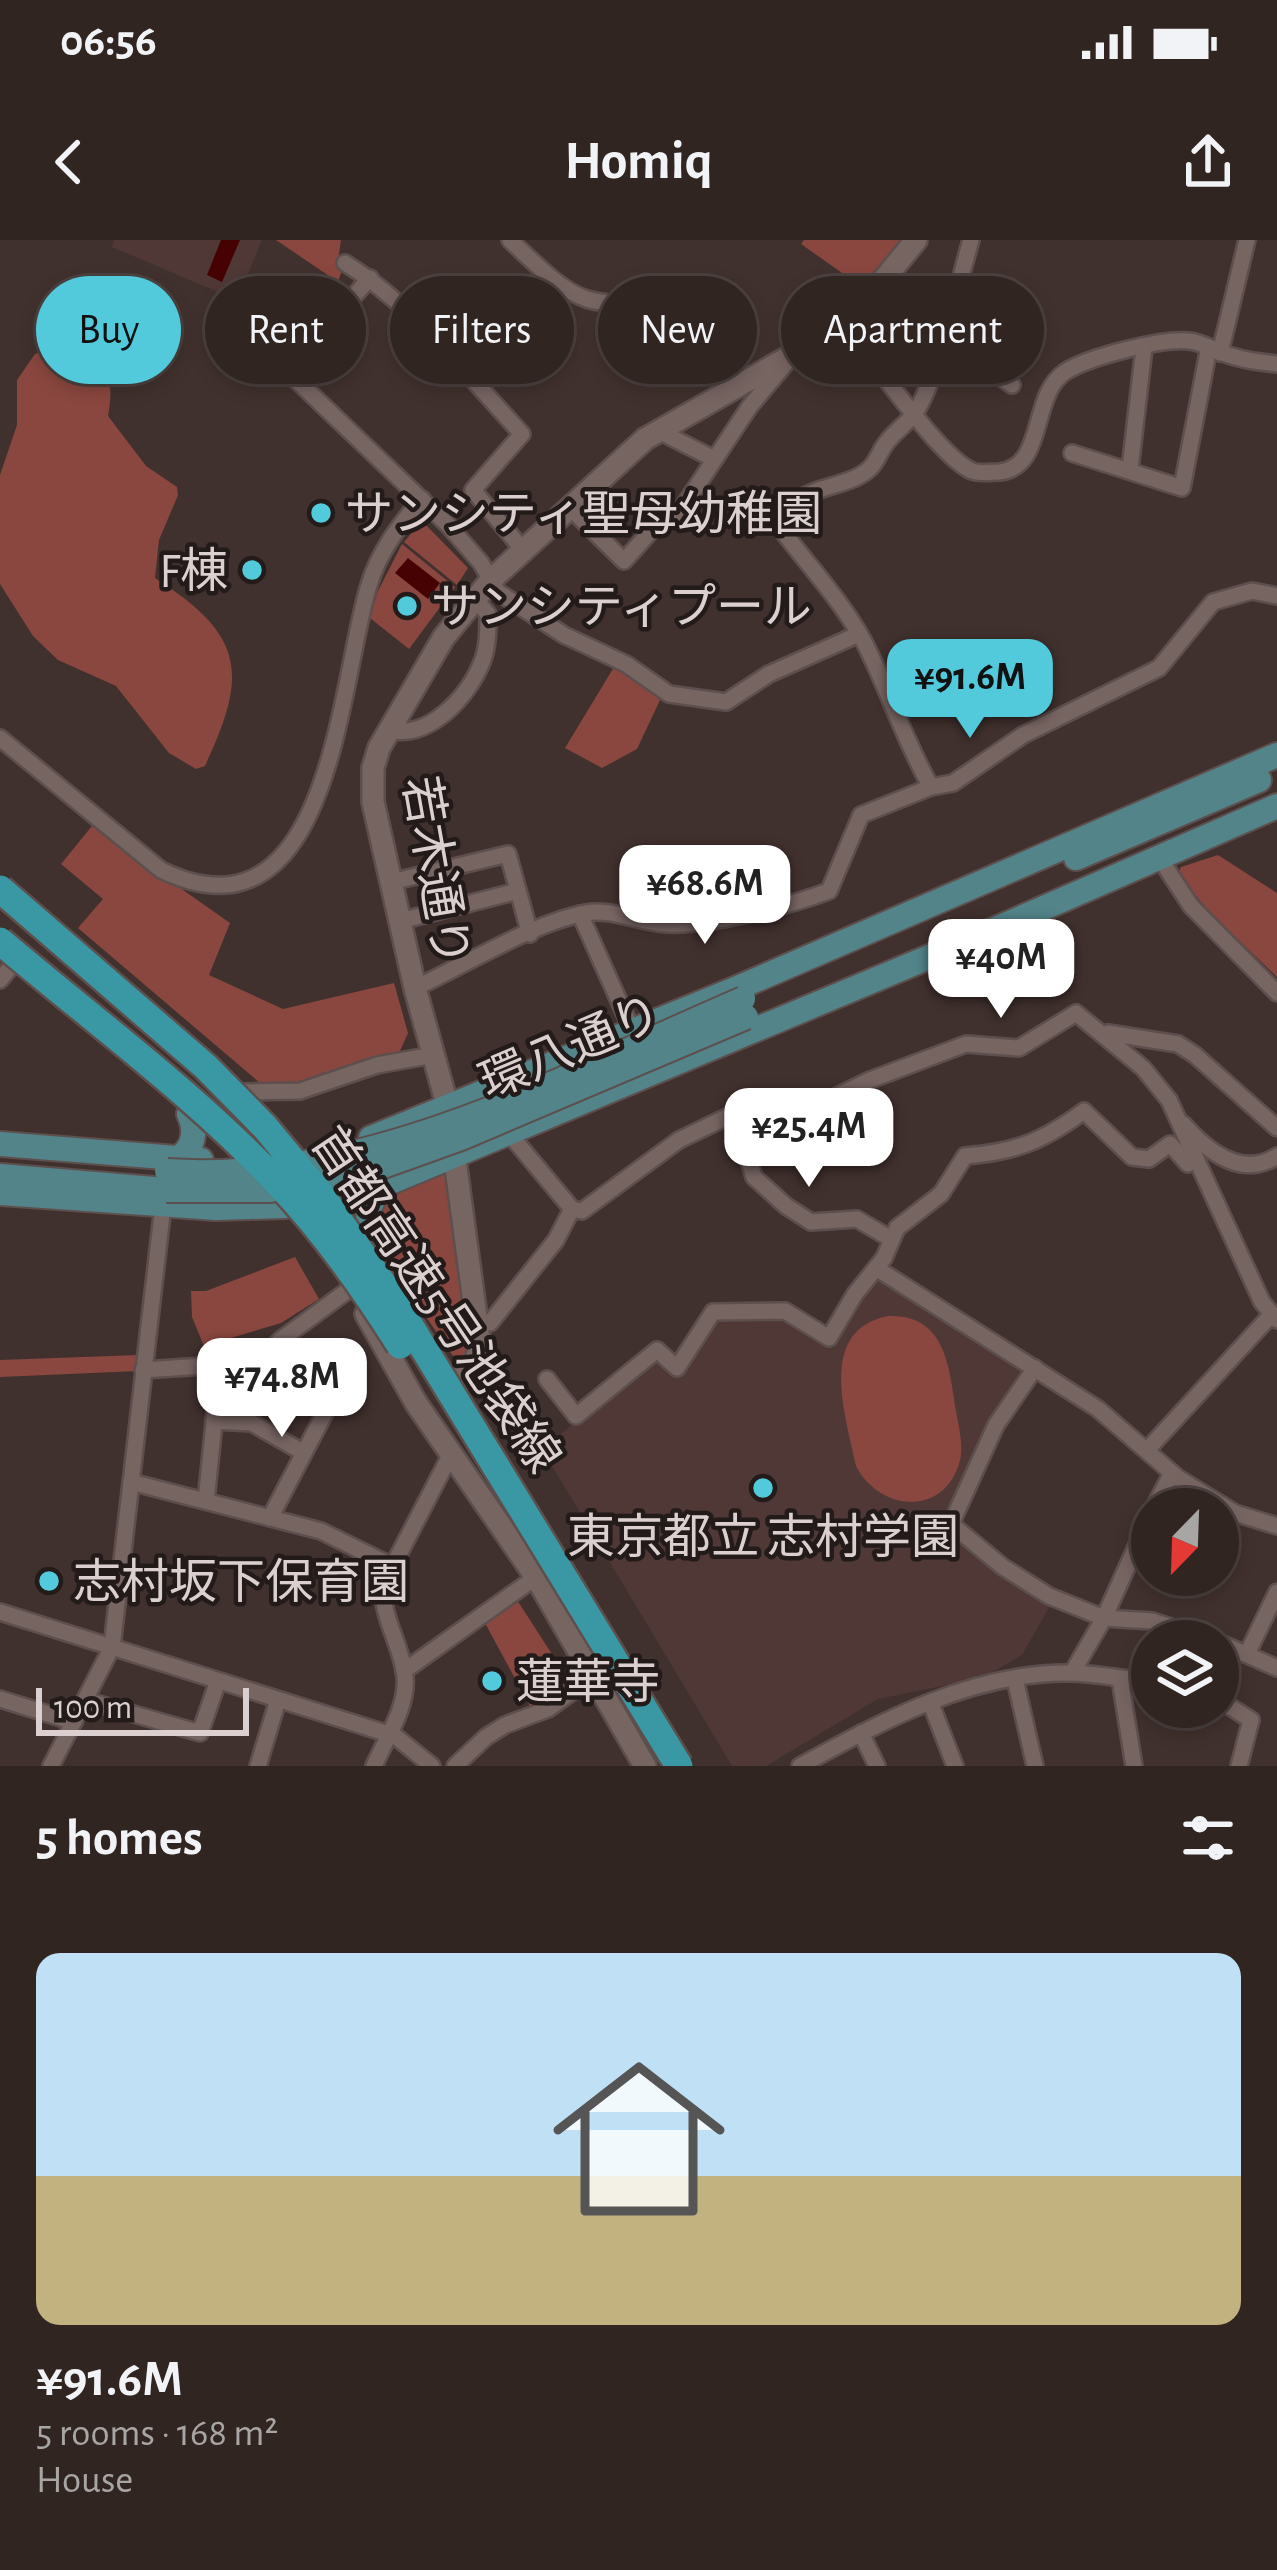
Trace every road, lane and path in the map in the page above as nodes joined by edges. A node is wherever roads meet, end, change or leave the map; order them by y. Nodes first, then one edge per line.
1 (509, 240) edge
2 (916, 240) edge
3 (971, 240) edge
4 (1247, 240) edge
5 (345, 262) dead end
6 (887, 276) edge
7 (960, 276) edge
8 (370, 278) junction
9 (598, 303) edge
10 (1144, 348) junction
11 (1215, 350) junction
12 (781, 361) edge
13 (1277, 364) edge
14 (781, 369) edge
15 (892, 384) edge
16 (926, 384) edge
17 (916, 413) junction
18 (659, 431) junction
19 (1072, 453) dead end
20 (715, 459) junction
21 (1130, 469) junction
22 (422, 499) junction
23 (569, 507) junction
24 (524, 550) junction
25 (491, 580) junction
26 (1277, 596) edge
27 (474, 598) junction
28 (860, 634) junction
29 (388, 730) junction
30 (0, 738) edge
31 (1277, 755) edge
32 (1277, 772) edge
33 (932, 787) junction
34 (1277, 791) edge
35 (1277, 806) edge
36 (1159, 856) junction
37 (391, 882) junction
38 (0, 890) edge
39 (518, 891) junction
40 (580, 914) junction
41 (400, 921) junction
42 (530, 934) junction
43 (900, 942) junction
44 (3, 960) edge
45 (415, 988) junction
46 (1277, 993) edge
47 (744, 1009) junction
48 (632, 1030) junction
49 (1103, 1032) junction
50 (433, 1055) junction
51 (488, 1091) junction
52 (239, 1092) junction
53 (448, 1108) junction
54 (735, 1113) junction
55 (190, 1114) junction
56 (1176, 1117) junction
57 (1277, 1128) edge
58 (509, 1135) junction
59 (0, 1144) edge
60 (302, 1156) junction
61 (1277, 1156) edge
62 (0, 1158) edge
63 (177, 1159) junction
64 (452, 1159) junction
65 (241, 1160) junction
66 (0, 1176) edge
67 (1208, 1182) junction
68 (386, 1184) junction
69 (0, 1192) edge
70 (335, 1197) junction
71 (285, 1206) junction
72 (163, 1207) junction
73 (572, 1209) junction
74 (891, 1239) junction
75 (375, 1251) junction
76 (876, 1268) junction
77 (351, 1288) junction
78 (1274, 1317) edge
79 (321, 1322) dead end
80 (490, 1323) dead end
81 (280, 1346) junction
82 (220, 1365) junction
83 (1035, 1368) junction
84 (143, 1370) junction
85 (547, 1379) dead end
86 (459, 1380) junction
87 (214, 1421) junction
88 (1148, 1449) junction
89 (304, 1453) junction
90 (451, 1454) junction
91 (1172, 1473) junction
92 (131, 1482) junction
93 (1164, 1488) edge
94 (206, 1501) junction
95 (270, 1518) junction
96 (1277, 1526) edge
97 (1131, 1558) edge
98 (390, 1565) junction
99 (536, 1577) junction
100 (1277, 1592) edge
101 (0, 1612) edge
102 (1104, 1618) junction
103 (1136, 1620) edge
104 (112, 1647) junction
105 (1239, 1649) edge
106 (1247, 1652) junction
107 (1277, 1668) edge
108 (404, 1671) junction
109 (1072, 1673) junction
110 (594, 1676) junction
111 (1015, 1678) junction
112 (1120, 1679) junction
113 (1131, 1680) edge
114 (218, 1681) junction
115 (0, 1699) edge
116 (86, 1700) junction
117 (278, 1700) junction
118 (931, 1704) junction
119 (1239, 1712) edge
120 (74, 1722) junction
121 (861, 1732) junction
122 (388, 1734) junction
123 (51, 1766) edge
124 (258, 1766) edge
125 (374, 1766) edge
126 (432, 1766) edge
127 (455, 1766) edge
128 (645, 1766) edge
129 (663, 1766) edge
130 (680, 1766) edge
131 (689, 1766) edge
132 (800, 1766) edge
133 (877, 1766) edge
134 (956, 1766) edge
135 (1035, 1766) edge
136 (1134, 1766) edge
137 (1240, 1766) edge

1 - 9 street
2 - 6 street, 若木通り
3 - 7 street
4 - 11 street
5 - 8 street
8 - 22 street
8 - 24 street
10 - 11 street
10 - 17 street
10 - 21 street
11 - 13 street
11 - 21 street
12 - 18 street, 若木通り
14 - 20 street
15 - 17 street
16 - 17 street
17 - 28 street
18 - 20 street
18 - 23 street, 若木通り
19 - 21 street
20 - 23 street
22 - 25 street
22 - 30 street
23 - 24 street, 若木通り
24 - 25 street, 若木通り
25 - 27 street, 若木通り
25 - 28 street
26 - 33 street
27 - 29 street, 若木通り
27 - 29 street
28 - 33 street
29 - 37 street, 若木通り
31 - 43 main road
32 - 43 main road, 環八通り
33 - 40 street
34 - 43 main road, 環八通り
35 - 36 main road
36 - 43 main road
36 - 46 street
37 - 39 street
37 - 41 street, 若木通り
38 - 52 street
38 - 130 highway, 首都高速5号池袋線, bridge
39 - 41 street
39 - 42 street
40 - 42 street
40 - 48 street
41 - 45 street, 若木通り
42 - 45 street
43 - 47 main road, 環八通り
43 - 47 main road
43 - 47 main road
44 - 55 street
44 - 129 highway, 首都高速5号池袋線, bridge
45 - 50 street, 若木通り
47 - 48 main road
47 - 58 main road
47 - 62 main road, 環八通り, bridge
47 - 66 main road, 環八通り, bridge
48 - 51 main road
49 - 54 street
49 - 56 street
49 - 57 street
50 - 52 street
50 - 53 street, 若木通り
51 - 53 main road
51 - 58 street
52 - 60 street
53 - 60 main road
53 - 64 street, 若木通り
54 - 73 street
54 - 74 street
55 - 63 main road
55 - 65 street
56 - 61 street
56 - 67 street
58 - 64 main road
58 - 73 street
59 - 63 main road
60 - 65 main road
60 - 70 street
63 - 65 main road
64 - 68 main road
64 - 86 street, 若木通り
65 - 71 street
67 - 74 street
67 - 78 street
68 - 70 main road
68 - 75 main road
69 - 72 main road
70 - 71 main road
70 - 75 street
71 - 72 main road
71 - 77 street
72 - 84 street
73 - 80 street
74 - 76 street
75 - 86 street
76 - 83 street
76 - 85 street
77 - 81 street
77 - 90 street
78 - 88 street
79 - 81 street
81 - 82 street
81 - 89 street
82 - 84 street
82 - 87 street
83 - 88 street
83 - 102 street
84 - 92 street
86 - 131 street
87 - 89 street
87 - 94 street
88 - 91 street
89 - 95 street
90 - 98 street
90 - 99 street
91 - 93 street
91 - 96 street
92 - 94 street
92 - 104 street
94 - 95 street
95 - 98 street
97 - 102 street
98 - 108 street
99 - 108 street
99 - 110 street
100 - 106 street
101 - 104 street
102 - 103 street
102 - 109 street
104 - 114 street
104 - 116 street
105 - 106 street
106 - 107 street
108 - 122 street
109 - 111 street
109 - 112 street
110 - 127 street
110 - 128 street
111 - 118 street
111 - 135 street
112 - 113 street
112 - 136 street
114 - 116 street
114 - 117 street
115 - 120 street
116 - 120 street
117 - 122 street
117 - 124 street
118 - 121 street
118 - 134 street
119 - 137 street
120 - 123 street
121 - 132 street
121 - 133 street
122 - 125 street
122 - 126 street

